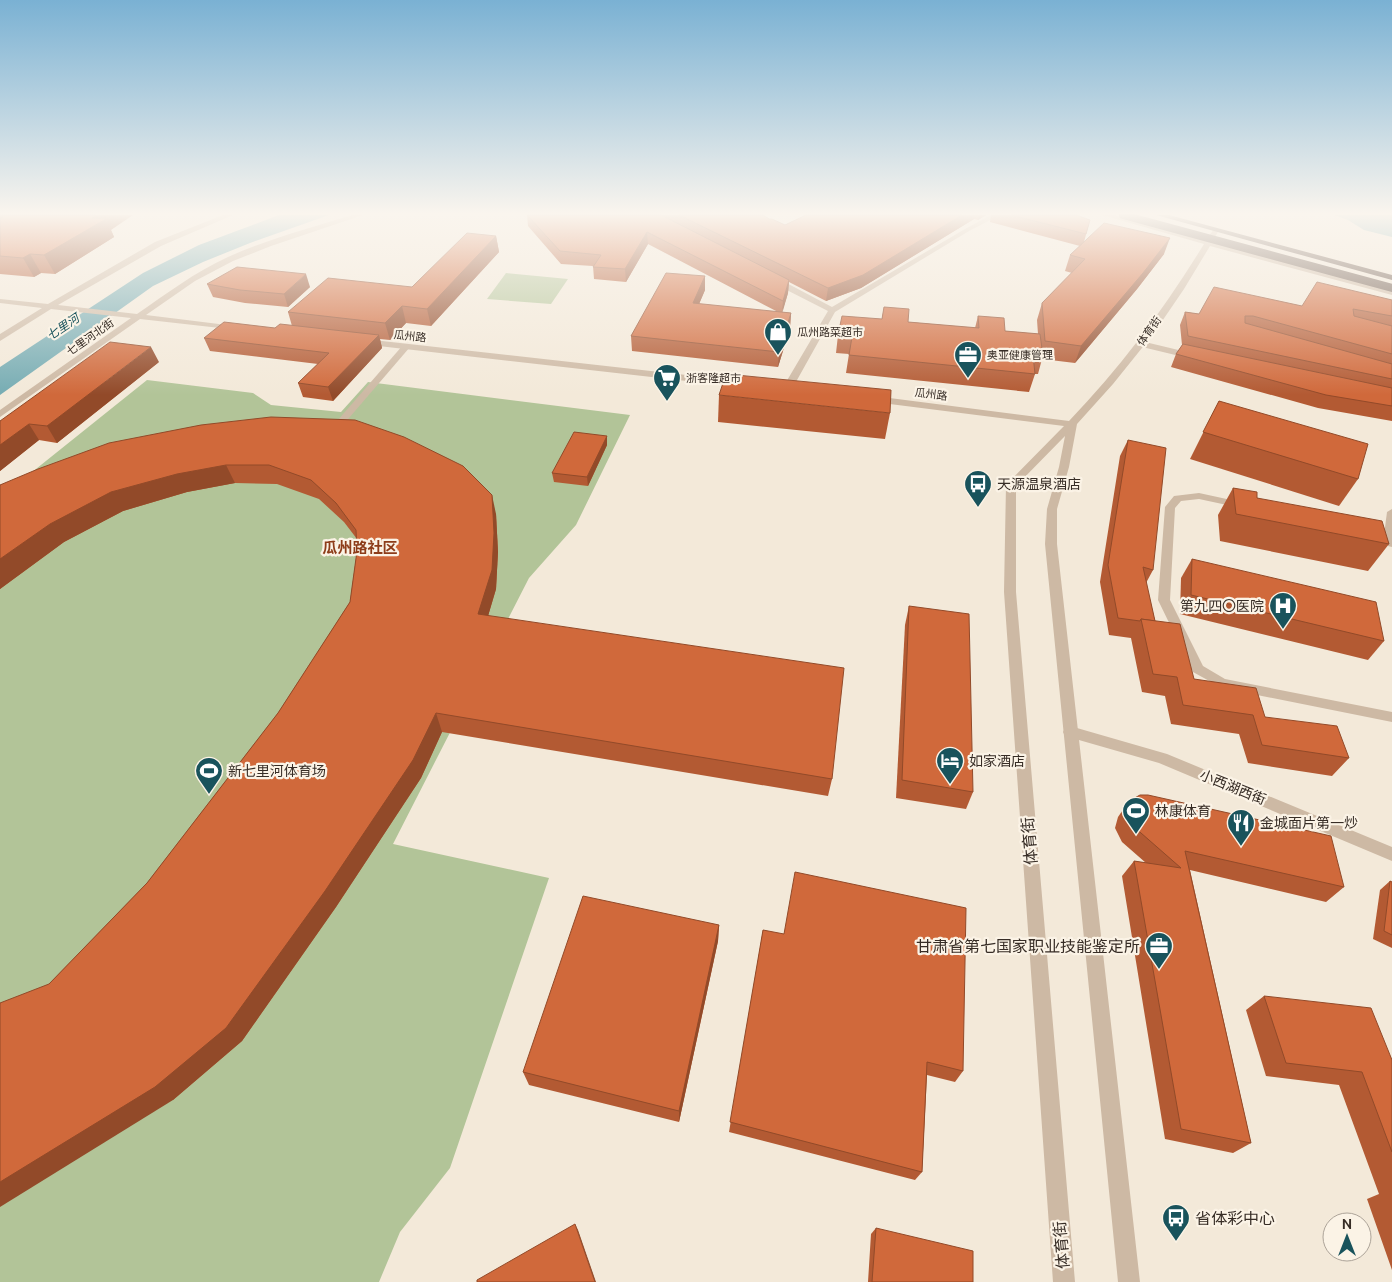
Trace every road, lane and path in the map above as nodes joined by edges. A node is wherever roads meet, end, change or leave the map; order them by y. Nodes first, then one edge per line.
1 (105, 275) edge
2 (200, 275) edge
3 (891, 275) edge
4 (1187, 275) edge
5 (1324, 275) edge
6 (1343, 275) edge
7 (766, 276) edge
8 (1392, 288) edge
9 (1392, 293) edge
10 (0, 301) edge
11 (49, 307) junction
12 (832, 310) junction
13 (137, 317) junction
14 (248, 329) edge
15 (0, 338) edge
16 (350, 340) edge
17 (1141, 344) junction
18 (406, 347) junction
19 (1199, 357) edge
20 (747, 385) edge
21 (777, 388) edge
22 (787, 389) junction
23 (797, 390) edge
24 (866, 398) edge
25 (0, 414) edge
26 (1072, 424) junction
27 (334, 430) edge
28 (1256, 508) edge
29 (1392, 512) edge
30 (1388, 537) edge
31 (1392, 717) edge
32 (1070, 732) junction
33 (1392, 854) edge
34 (1064, 1282) edge
35 (1129, 1282) edge

1 - 11 street
2 - 13 street, 七里河北街
3 - 12 street
4 - 17 street, 体育街
5 - 9 street
6 - 8 highway, bridge
7 - 12 street
10 - 11 street
11 - 13 street
11 - 15 street
12 - 22 street
13 - 14 street
13 - 25 street, 七里河北街
16 - 18 street, 瓜州路
17 - 19 street
17 - 26 street, 体育街
18 - 20 street, 瓜州路
18 - 27 street
21 - 22 street
22 - 23 street
24 - 26 street, 瓜州路
26 - 32 street, 体育街
26 - 34 street, 体育街
28 - 31 street
29 - 30 street
32 - 33 street, 小西湖西街
32 - 35 street, 体育街

